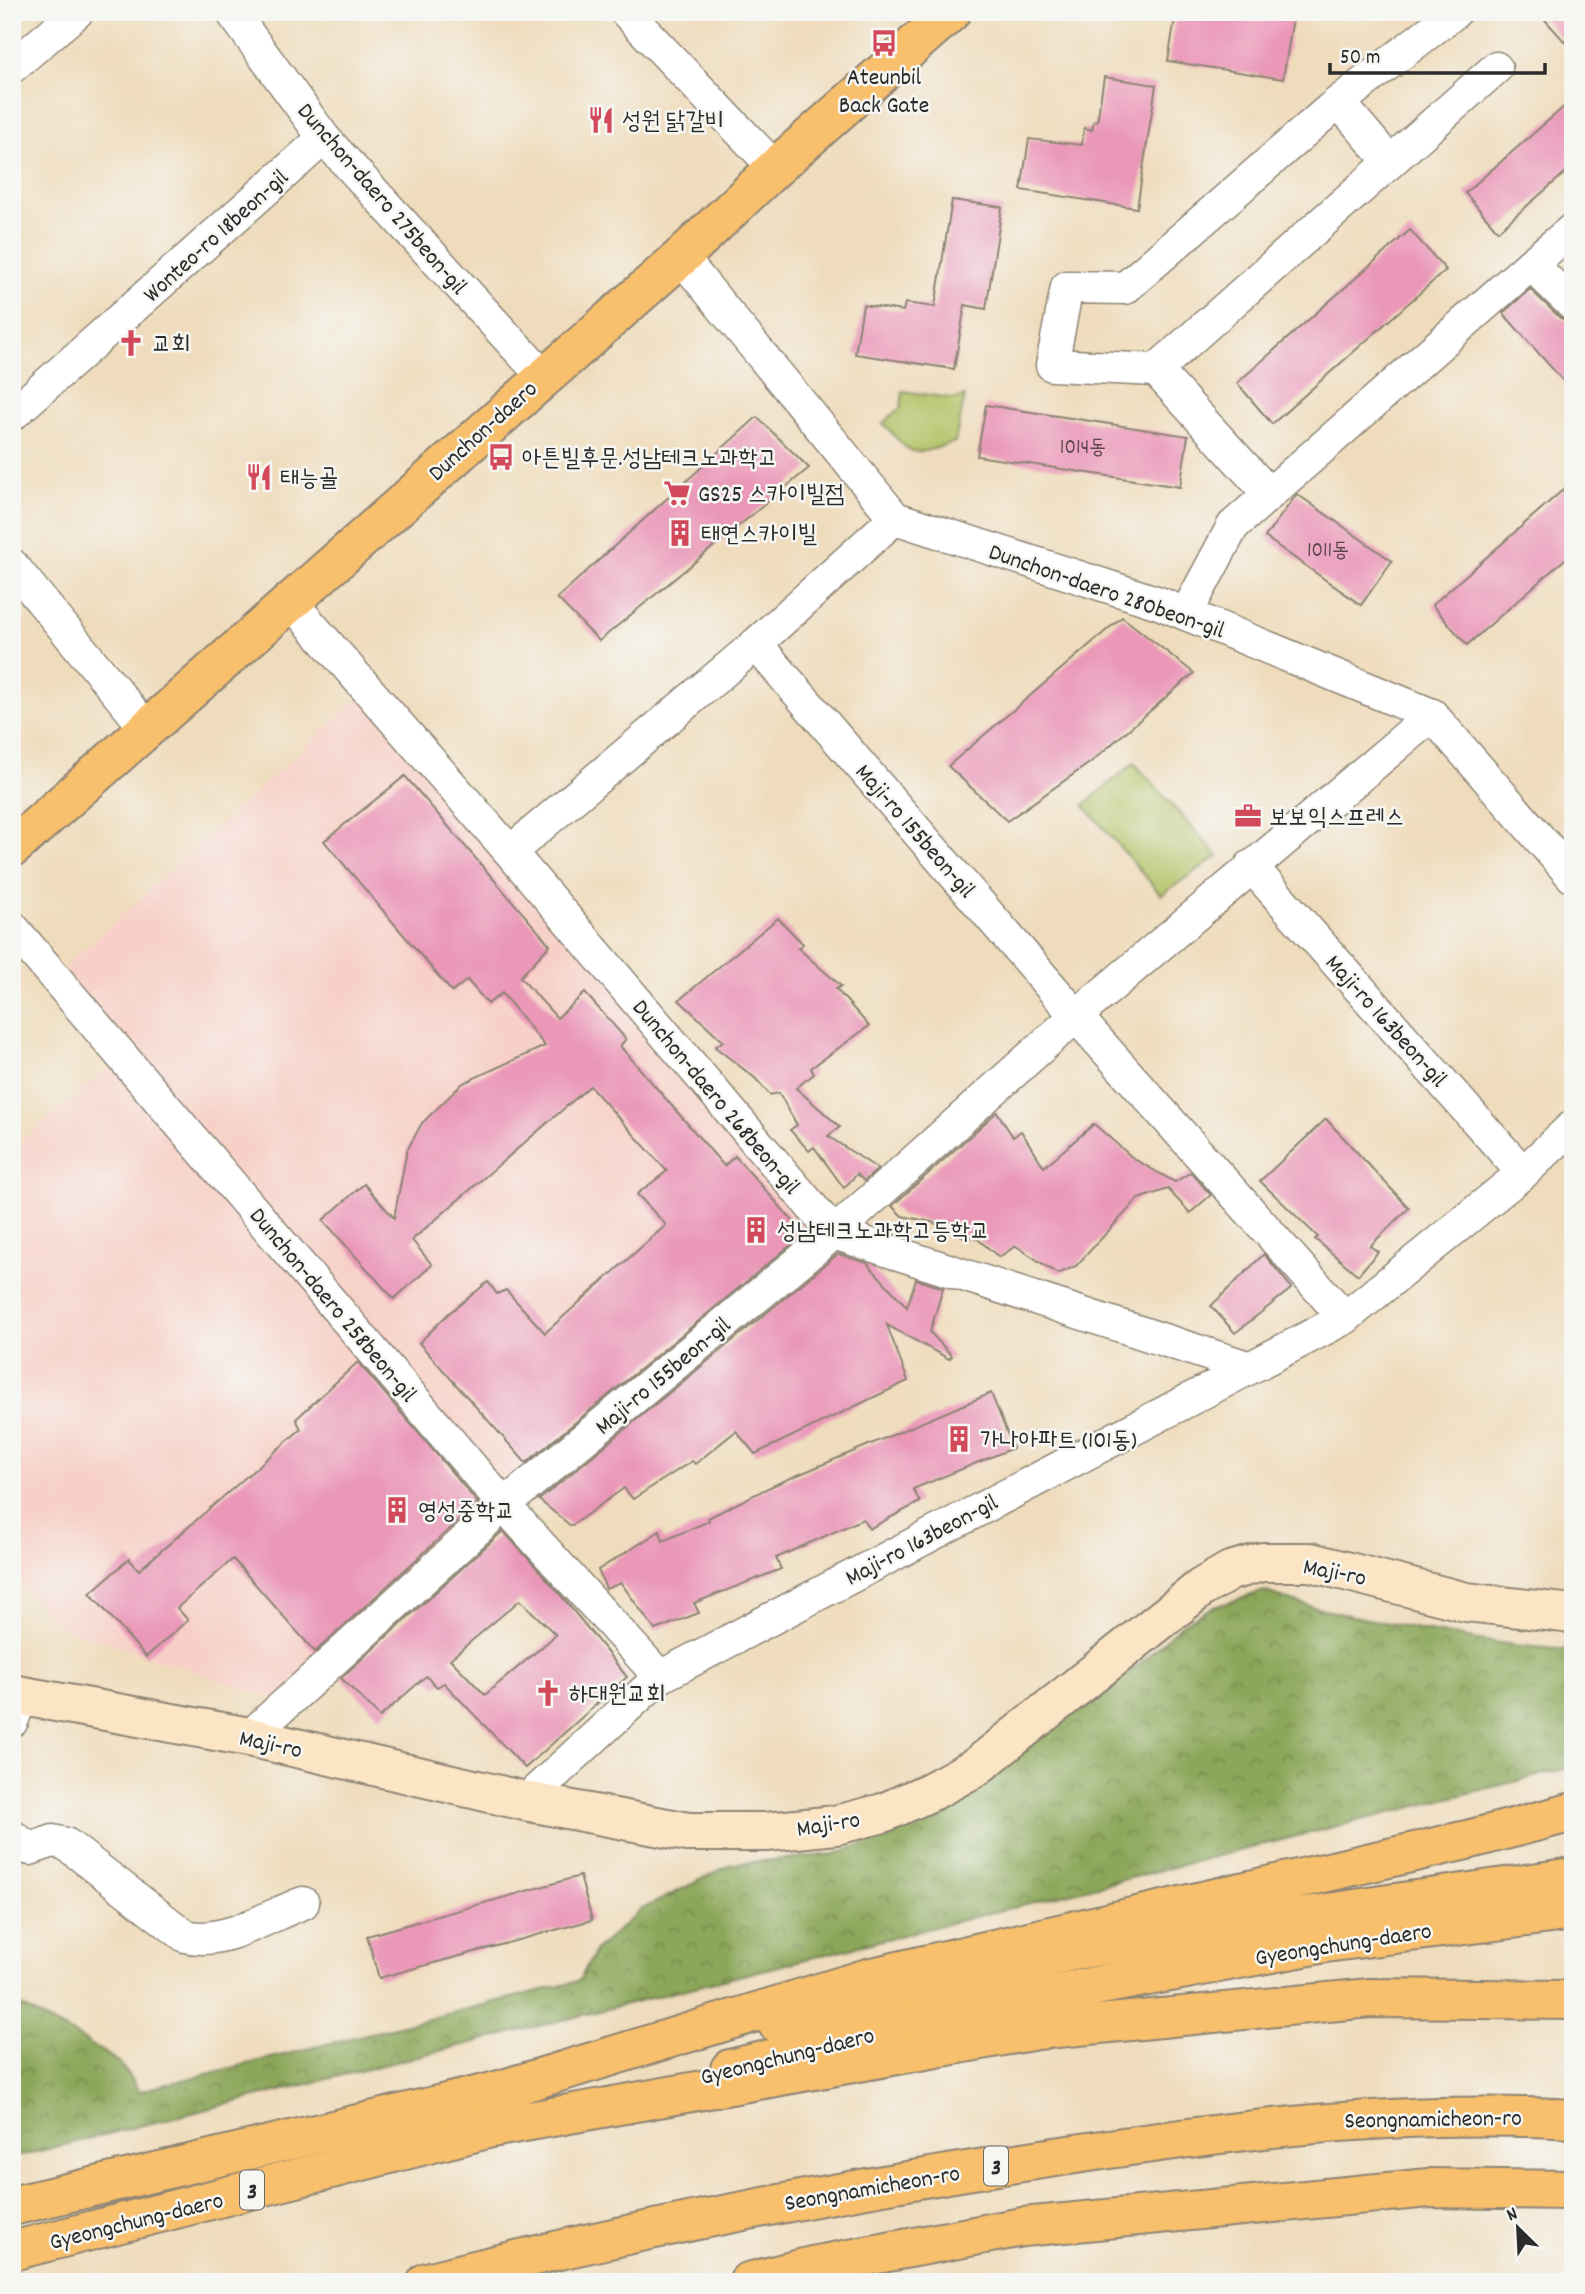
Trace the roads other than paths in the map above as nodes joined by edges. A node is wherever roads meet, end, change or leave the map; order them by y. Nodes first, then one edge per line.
1 (77, 12) edge
2 (232, 12) edge
3 (626, 12) edge
4 (951, 12) edge
5 (1455, 12) edge
6 (12, 67) edge
7 (1496, 68) dead end
8 (1339, 102) junction
9 (324, 138) junction
10 (1391, 162) junction
11 (775, 168) junction
12 (1573, 229) edge
13 (681, 257) junction
14 (1531, 264) junction
15 (1573, 305) edge
16 (1156, 370) junction
17 (543, 376) junction
18 (12, 415) edge
19 (1269, 494) junction
20 (895, 518) junction
21 (12, 565) edge
22 (290, 601) junction
23 (1186, 614) junction
24 (756, 644) junction
25 (1432, 715) junction
26 (146, 728) junction
27 (12, 848) edge
28 (510, 852) junction
29 (1251, 866) junction
30 (1573, 877) edge
31 (12, 927) edge
32 (1076, 1016) junction
33 (1573, 1126) edge
34 (1522, 1173) junction
35 (834, 1233) junction
36 (1345, 1318) junction
37 (1247, 1367) junction
38 (505, 1505) junction
39 (1573, 1614) edge
40 (660, 1677) junction
41 (16, 1704) edge
42 (249, 1737) junction
43 (525, 1801) junction
44 (1573, 1812) edge
45 (18, 1846) edge
46 (1573, 1877) edge
47 (303, 1903) dead end
48 (1573, 1911) edge
49 (1573, 2000) edge
50 (489, 2111) junction
51 (1573, 2119) edge
52 (1573, 2190) edge
53 (12, 2206) edge
54 (126, 2223) junction
55 (12, 2251) edge
56 (12, 2269) edge
57 (427, 2282) edge
58 (748, 2282) edge

1 - 6 street
2 - 9 street, Dunchon-daero 275beon-gil
3 - 11 street
4 - 11 main road, Dunchon-daero
5 - 8 street
7 - 10 street
8 - 10 street
8 - 16 street
9 - 17 street, Dunchon-daero 275beon-gil
9 - 18 street, Wonteo-ro 18beon-gil
10 - 16 street
11 - 13 main road, Dunchon-daero
12 - 14 street
13 - 17 main road, Dunchon-daero
13 - 20 street
14 - 15 street
14 - 19 street
16 - 19 street
17 - 22 main road, Dunchon-daero
19 - 23 street
20 - 23 street, Dunchon-daero 280beon-gil
20 - 24 street
21 - 26 street
22 - 26 main road, Dunchon-daero
22 - 28 street, Dunchon-daero 268beon-gil
23 - 25 street, Dunchon-daero 280beon-gil
24 - 28 street
24 - 32 street, Maji-ro 155beon-gil
25 - 29 street, Maji-ro 155beon-gil
25 - 30 street, Dunchon-daero 280beon-gil
26 - 27 main road, Dunchon-daero
28 - 35 street, Dunchon-daero 268beon-gil
29 - 32 street, Maji-ro 155beon-gil
29 - 34 street, Maji-ro 163beon-gil
31 - 38 street, Dunchon-daero 258beon-gil
32 - 35 street, Maji-ro 155beon-gil
32 - 36 street
33 - 34 street, Maji-ro 163beon-gil
34 - 36 street, Maji-ro 163beon-gil
35 - 37 street
35 - 38 street, Maji-ro 155beon-gil
36 - 37 street, Maji-ro 163beon-gil
37 - 40 street, Maji-ro 163beon-gil
38 - 40 street, Dunchon-daero 258beon-gil
38 - 42 street, Maji-ro 155beon-gil
39 - 43 main road, Maji-ro
40 - 43 street, Maji-ro 163beon-gil
41 - 42 main road, Maji-ro
42 - 43 main road, Maji-ro
44 - 50 main road
45 - 47 street
46 - 50 main road, Gyeongchung-daero
48 - 50 main road, Gyeongchung-daero
49 - 50 main road
50 - 53 main road, Gyeongchung-daero / 3
50 - 54 main road, Gyeongchung-daero / 3
51 - 57 main road, Seongnamicheon-ro / 3
52 - 58 main road
54 - 55 main road, Gyeongchung-daero / 3
54 - 56 main road

